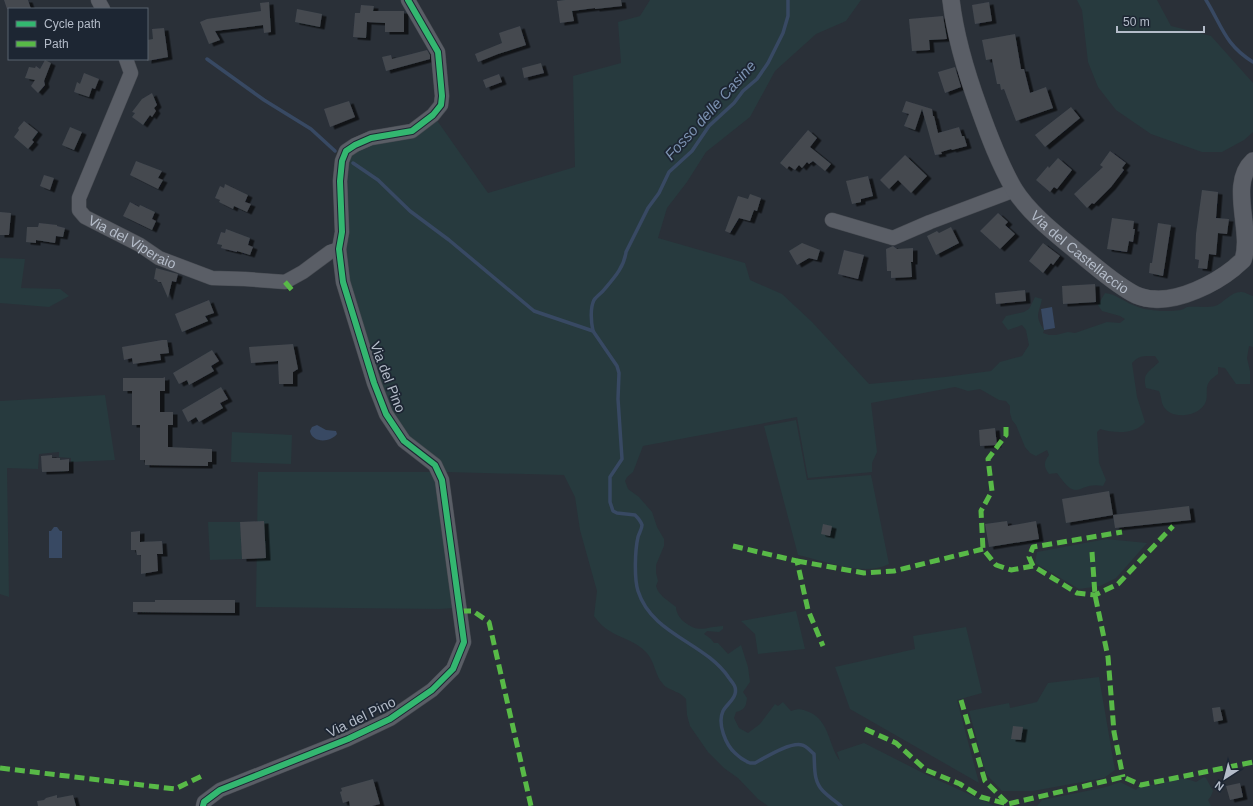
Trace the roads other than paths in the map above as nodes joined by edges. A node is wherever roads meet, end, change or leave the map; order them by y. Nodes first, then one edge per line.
1 (408, 0) edge
2 (951, 0) edge
3 (126, 60) edge
4 (1253, 161) edge
5 (1015, 190) junction
6 (832, 220) dead end
7 (339, 249) junction
8 (203, 806) edge

1 - 7 street, Via del Pino
2 - 5 street, Via del Castellaccio
3 - 7 street, Via del Viperaio
4 - 5 street, Via del Castellaccio
5 - 6 street
7 - 8 street, Via del Pino

